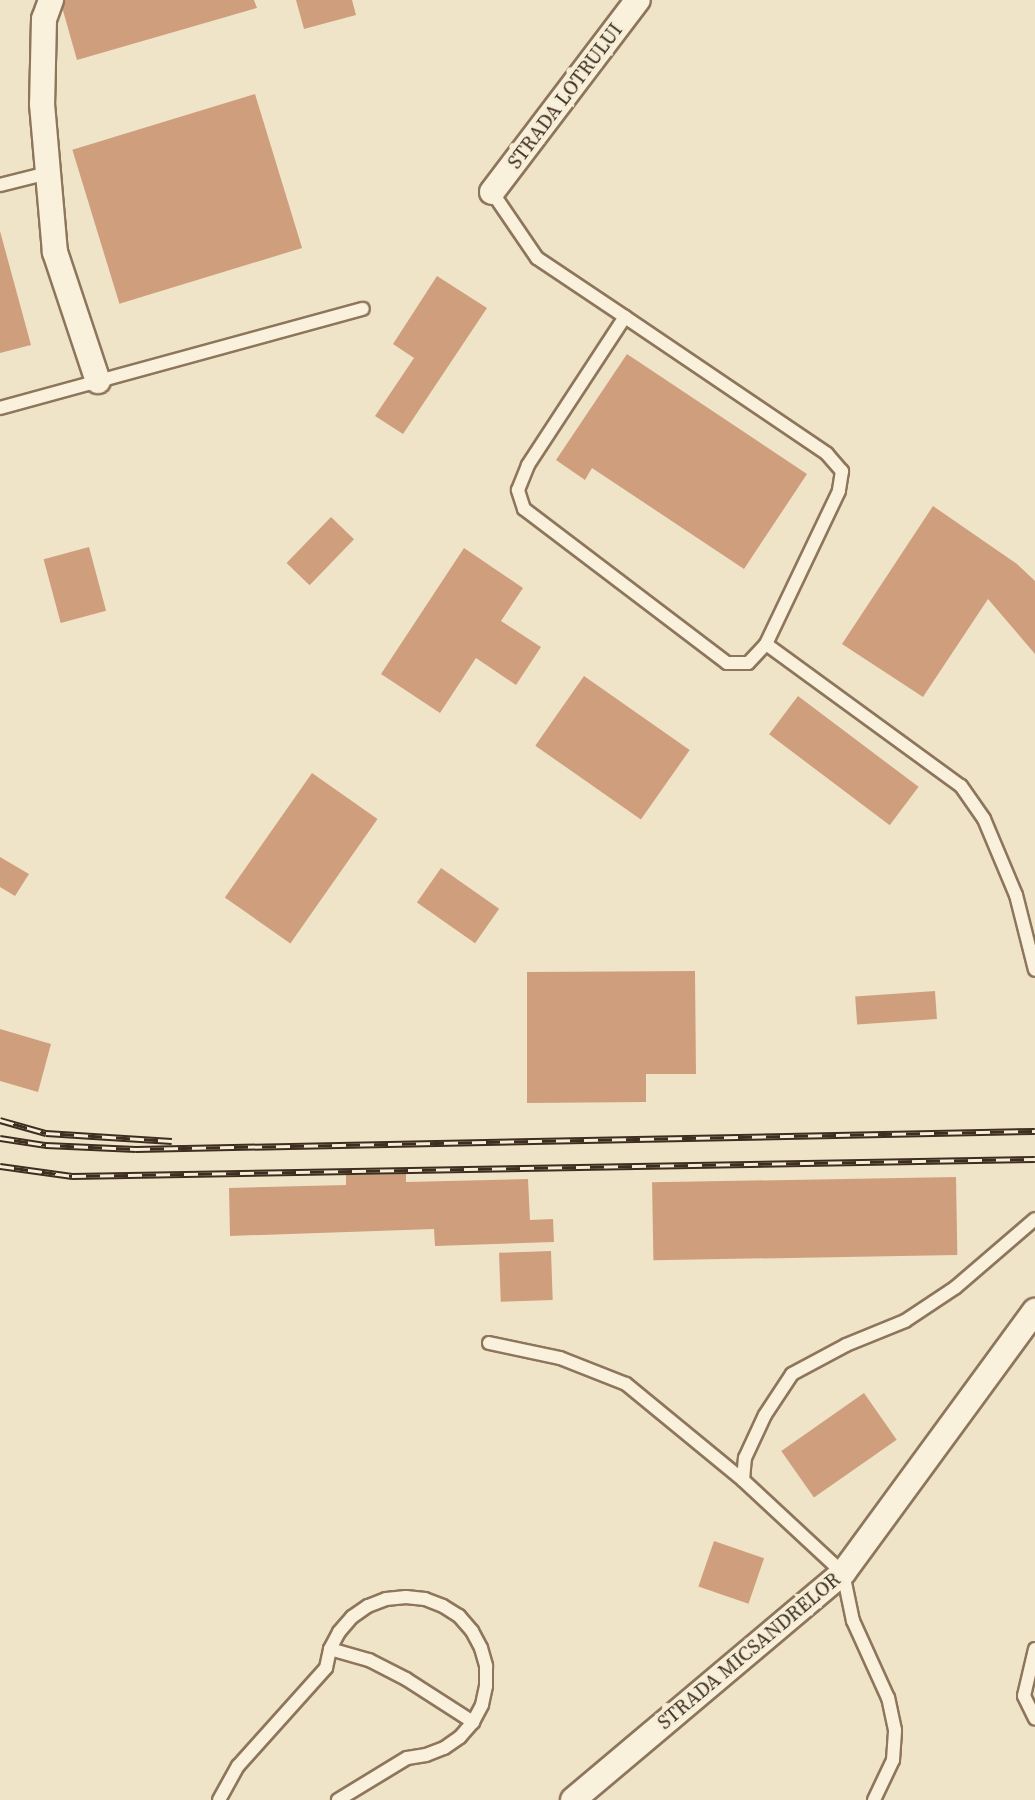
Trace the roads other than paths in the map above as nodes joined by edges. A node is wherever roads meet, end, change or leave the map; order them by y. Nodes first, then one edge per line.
1 (51, 0) edge
2 (638, 0) edge
3 (48, 173) junction
4 (0, 185) edge
5 (492, 192) joint
6 (363, 309) dead end
7 (625, 317) junction
8 (98, 381) junction
9 (0, 408) edge
10 (766, 644) junction
11 (1035, 969) edge
12 (1035, 1219) edge
13 (1035, 1311) edge
14 (489, 1343) dead end
15 (743, 1480) junction
16 (843, 1573) junction
17 (330, 1649) junction
18 (1035, 1649) edge
19 (1035, 1719) edge
20 (473, 1722) junction
21 (219, 1800) edge
22 (338, 1800) edge
23 (573, 1800) edge
24 (874, 1800) edge

1 - 3 street
2 - 5 street, STRADA LOTRULUI
3 - 4 lane
3 - 8 street
5 - 7 lane
6 - 8 lane
7 - 10 lane
7 - 10 lane
8 - 9 lane
10 - 11 lane
12 - 15 lane
13 - 16 street, STRADA MICSANDRELOR
14 - 15 lane
15 - 16 lane
16 - 23 street, STRADA MICSANDRELOR
16 - 24 lane
17 - 20 lane
17 - 20 lane
17 - 21 lane
18 - 19 lane
20 - 22 lane

